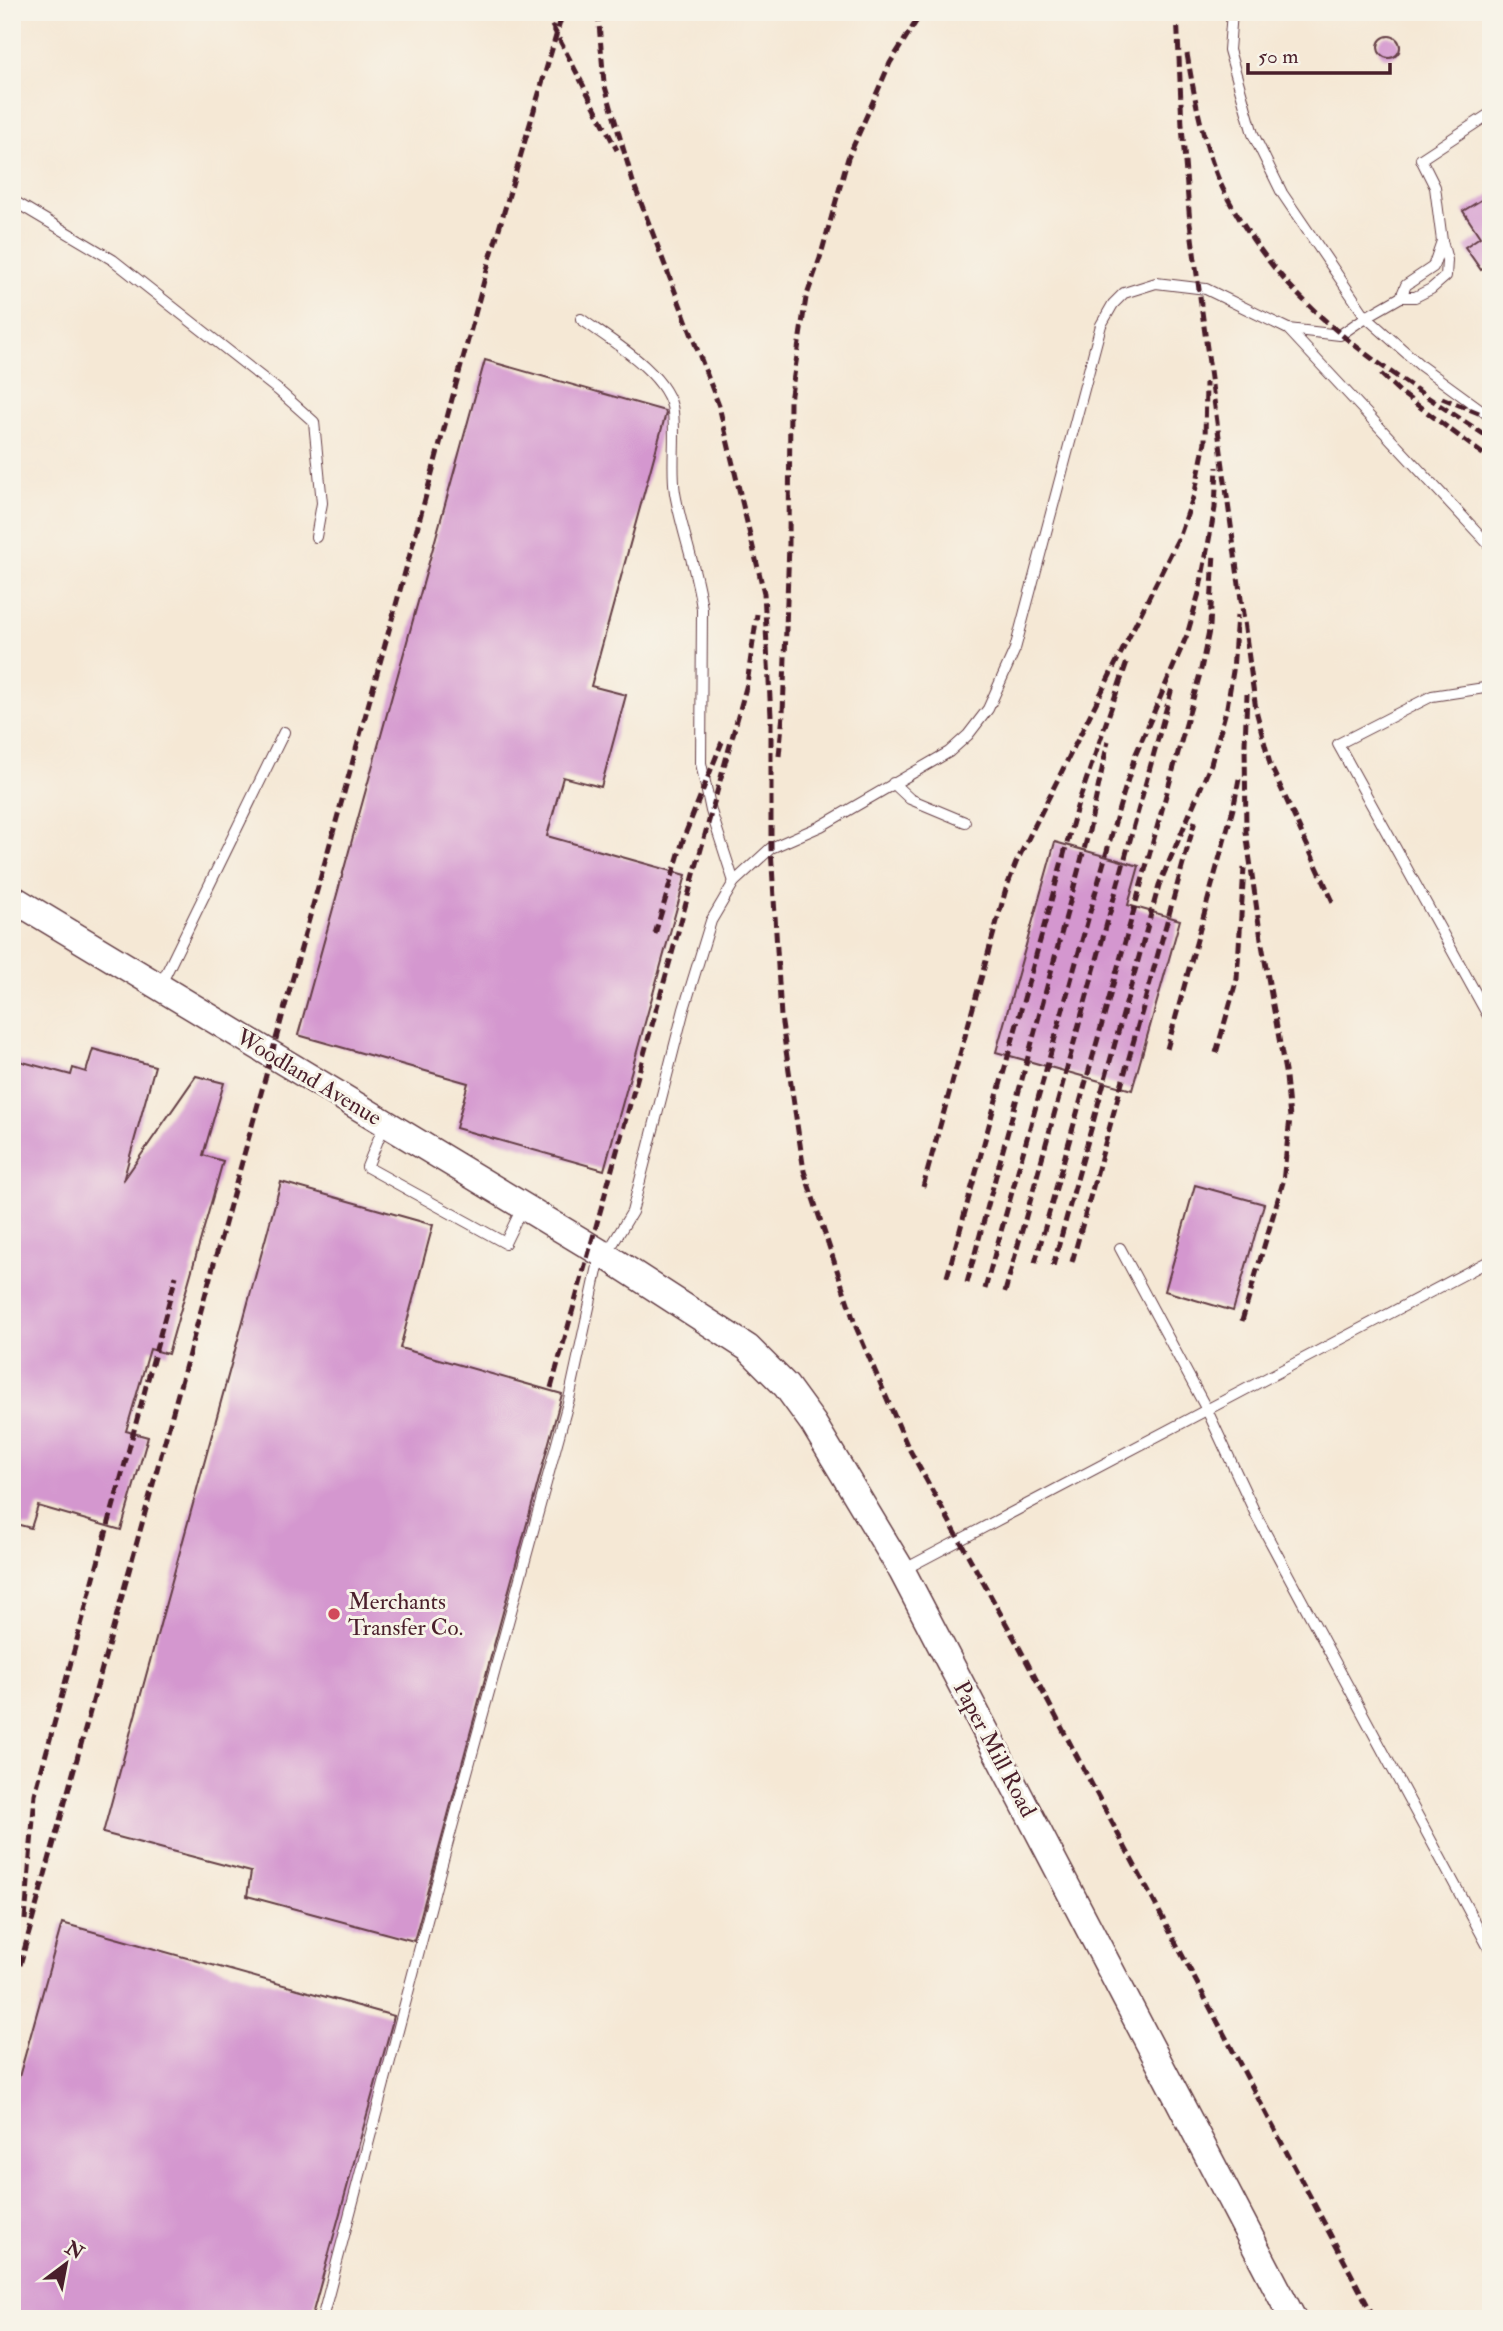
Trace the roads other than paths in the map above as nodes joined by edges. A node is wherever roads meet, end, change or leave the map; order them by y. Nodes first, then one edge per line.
1 (1232, 12) edge
2 (1491, 113) edge
3 (12, 200) edge
4 (1442, 241) junction
5 (1401, 297) junction
6 (1366, 317) junction
7 (581, 319) dead end
8 (1288, 329) junction
9 (1491, 417) edge
10 (316, 537) dead end
11 (1491, 547) edge
12 (1491, 687) edge
13 (284, 732) dead end
14 (892, 783) junction
15 (965, 822) dead end
16 (734, 882) junction
17 (17, 910) edge
18 (159, 986) junction
19 (1491, 1021) edge
20 (385, 1122) junction
21 (523, 1206) junction
22 (1121, 1248) dead end
23 (604, 1254) junction
24 (1491, 1260) edge
25 (1207, 1410) junction
26 (902, 1571) junction
27 (1491, 1952) edge
28 (322, 2319) edge
29 (1293, 2319) edge

1 - 6 lane
2 - 4 lane
3 - 10 lane
4 - 5 lane
4 - 5 lane
5 - 6 lane
6 - 8 lane
6 - 9 lane
7 - 16 lane
8 - 11 lane
8 - 14 lane
12 - 19 lane
13 - 18 lane
14 - 15 lane
14 - 16 lane
16 - 23 lane
17 - 18 street, Woodland Avenue
18 - 20 street, Woodland Avenue
20 - 21 street, Woodland Avenue
20 - 21 lane
21 - 23 street, Woodland Avenue
22 - 25 lane
23 - 26 street, Paper Mill Road
23 - 28 lane
24 - 25 lane
25 - 26 lane
25 - 27 lane
26 - 29 street, Paper Mill Road

